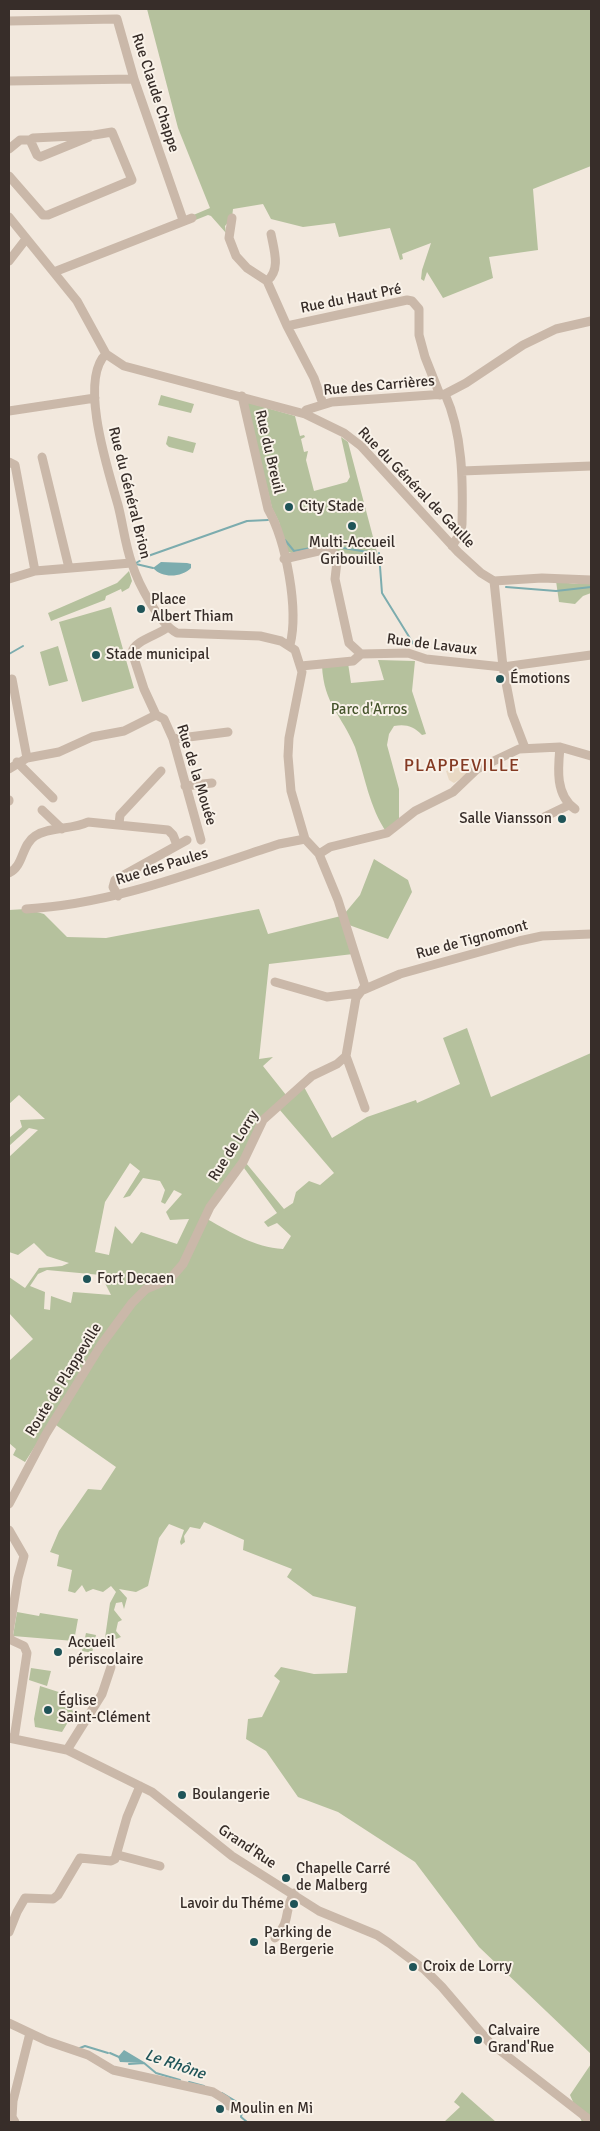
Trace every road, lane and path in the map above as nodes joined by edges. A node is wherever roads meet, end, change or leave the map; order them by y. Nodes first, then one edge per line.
1 (9, 21) edge
2 (134, 79) junction
3 (9, 81) edge
4 (94, 135) junction
5 (30, 140) junction
6 (9, 149) edge
7 (9, 176) edge
8 (9, 217) edge
9 (232, 218) dead end
10 (271, 234) dead end
11 (26, 239) junction
12 (9, 261) edge
13 (54, 272) junction
14 (267, 282) junction
15 (591, 321) edge
16 (287, 326) junction
17 (106, 354) junction
18 (443, 394) junction
19 (242, 396) junction
20 (95, 398) junction
21 (323, 404) junction
22 (9, 411) edge
23 (305, 414) junction
24 (42, 456) dead end
25 (9, 462) edge
26 (591, 466) edge
27 (462, 471) junction
28 (452, 546) junction
29 (284, 559) junction
30 (131, 563) junction
31 (69, 568) junction
32 (35, 570) junction
33 (9, 579) edge
34 (591, 580) edge
35 (494, 581) junction
36 (168, 627) junction
37 (290, 646) junction
38 (361, 654) junction
39 (591, 655) edge
40 (301, 666) junction
41 (503, 667) junction
42 (12, 679) dead end
43 (13, 707) edge
44 (156, 715) junction
45 (228, 732) dead end
46 (173, 739) junction
47 (560, 747) junction
48 (525, 748) junction
49 (591, 756) edge
50 (27, 758) junction
51 (18, 762) junction
52 (9, 769) edge
53 (161, 771) dead end
54 (212, 783) dead end
55 (186, 786) junction
56 (53, 798) dead end
57 (42, 810) dead end
58 (538, 820) dead end
59 (119, 824) junction
60 (62, 829) junction
61 (187, 840) dead end
62 (201, 840) dead end
63 (308, 841) junction
64 (177, 845) junction
65 (319, 854) junction
66 (9, 873) edge
67 (118, 896) junction
68 (26, 909) dead end
69 (591, 934) edge
70 (275, 982) dead end
71 (361, 991) junction
72 (346, 1056) junction
73 (365, 1108) dead end
74 (158, 1284) joint
75 (12, 1490) edge
76 (9, 1504) edge
77 (9, 1530) edge
78 (13, 1584) edge
79 (9, 1634) edge
80 (111, 1667) dead end
81 (11, 1739) edge
82 (66, 1750) junction
83 (140, 1786) junction
84 (118, 1855) junction
85 (160, 1866) dead end
86 (294, 1893) junction
87 (9, 1932) edge
88 (275, 1938) dead end
89 (9, 2023) edge
90 (30, 2034) junction
91 (229, 2106) dead end
92 (10, 2111) edge
93 (591, 2121) edge
94 (15, 2122) edge

1 - 2 street, Rue Claude Chappe
2 - 3 street
2 - 13 street, Rue Claude Chappe
4 - 5 street
4 - 5 street
4 - 7 street
5 - 6 street
8 - 11 street
9 - 14 street
10 - 14 street
11 - 12 street
11 - 13 street
13 - 17 street
14 - 16 street
15 - 18 street, Rue des Carrières
16 - 18 street, Rue du Haut Pré
16 - 21 street
17 - 19 street, Rue du Général de Gaulle
17 - 20 street, Rue du Général Brion
18 - 21 street, Rue des Carrières
18 - 27 street, Rue du Haut Pré
19 - 23 street, Rue du Général de Gaulle
19 - 29 street, Rue du Breuil
20 - 22 street
20 - 30 street, Rue du Général Brion
21 - 23 street, Rue des Carrières
23 - 28 street, Rue du Général de Gaulle
24 - 31 street
25 - 32 street
26 - 27 street
27 - 28 street, Rue du Haut Pré
28 - 35 street, Rue du Général de Gaulle
29 - 37 street, Rue du Breuil
29 - 38 street
30 - 31 street
30 - 36 street, Rue du Général Brion
31 - 32 street
32 - 33 street
34 - 35 street
35 - 41 street
36 - 37 street
36 - 44 street, Rue de la Mouée
37 - 40 street
38 - 40 street, Rue de Lavaux
38 - 41 street, Rue de Lavaux
39 - 41 street, Rue de Lavaux
40 - 63 street
41 - 48 street
42 - 43 street
43 - 50 street
44 - 46 street, Rue de la Mouée
44 - 50 street
45 - 46 street
46 - 55 street, Rue de la Mouée
47 - 48 street
47 - 49 street
47 - 58 street
48 - 65 street
50 - 51 street
51 - 52 street
51 - 56 street
53 - 59 street
54 - 55 street
55 - 62 street, Rue de la Mouée
57 - 60 street
59 - 60 street
59 - 64 street
60 - 66 street
61 - 64 street
63 - 65 street
63 - 67 street, Rue des Paules
64 - 67 street
65 - 71 street
67 - 68 street, Rue des Paules
69 - 71 street, Rue de Tignomont
70 - 71 street, Rue de Tignomont
71 - 72 street
72 - 73 street
72 - 74 street, Rue de Lorry
74 - 75 street, Route de Plappeville
75 - 76 street, Route de Plappeville
77 - 78 street
78 - 79 street
79 - 81 street
80 - 82 street
81 - 82 street, Grand'Rue
82 - 83 street, Grand'Rue
83 - 84 street
83 - 86 street, Grand'Rue
84 - 85 street
84 - 87 street
86 - 88 street
86 - 93 street, Grand'Rue
89 - 90 street
90 - 91 street
90 - 92 street
92 - 94 street

